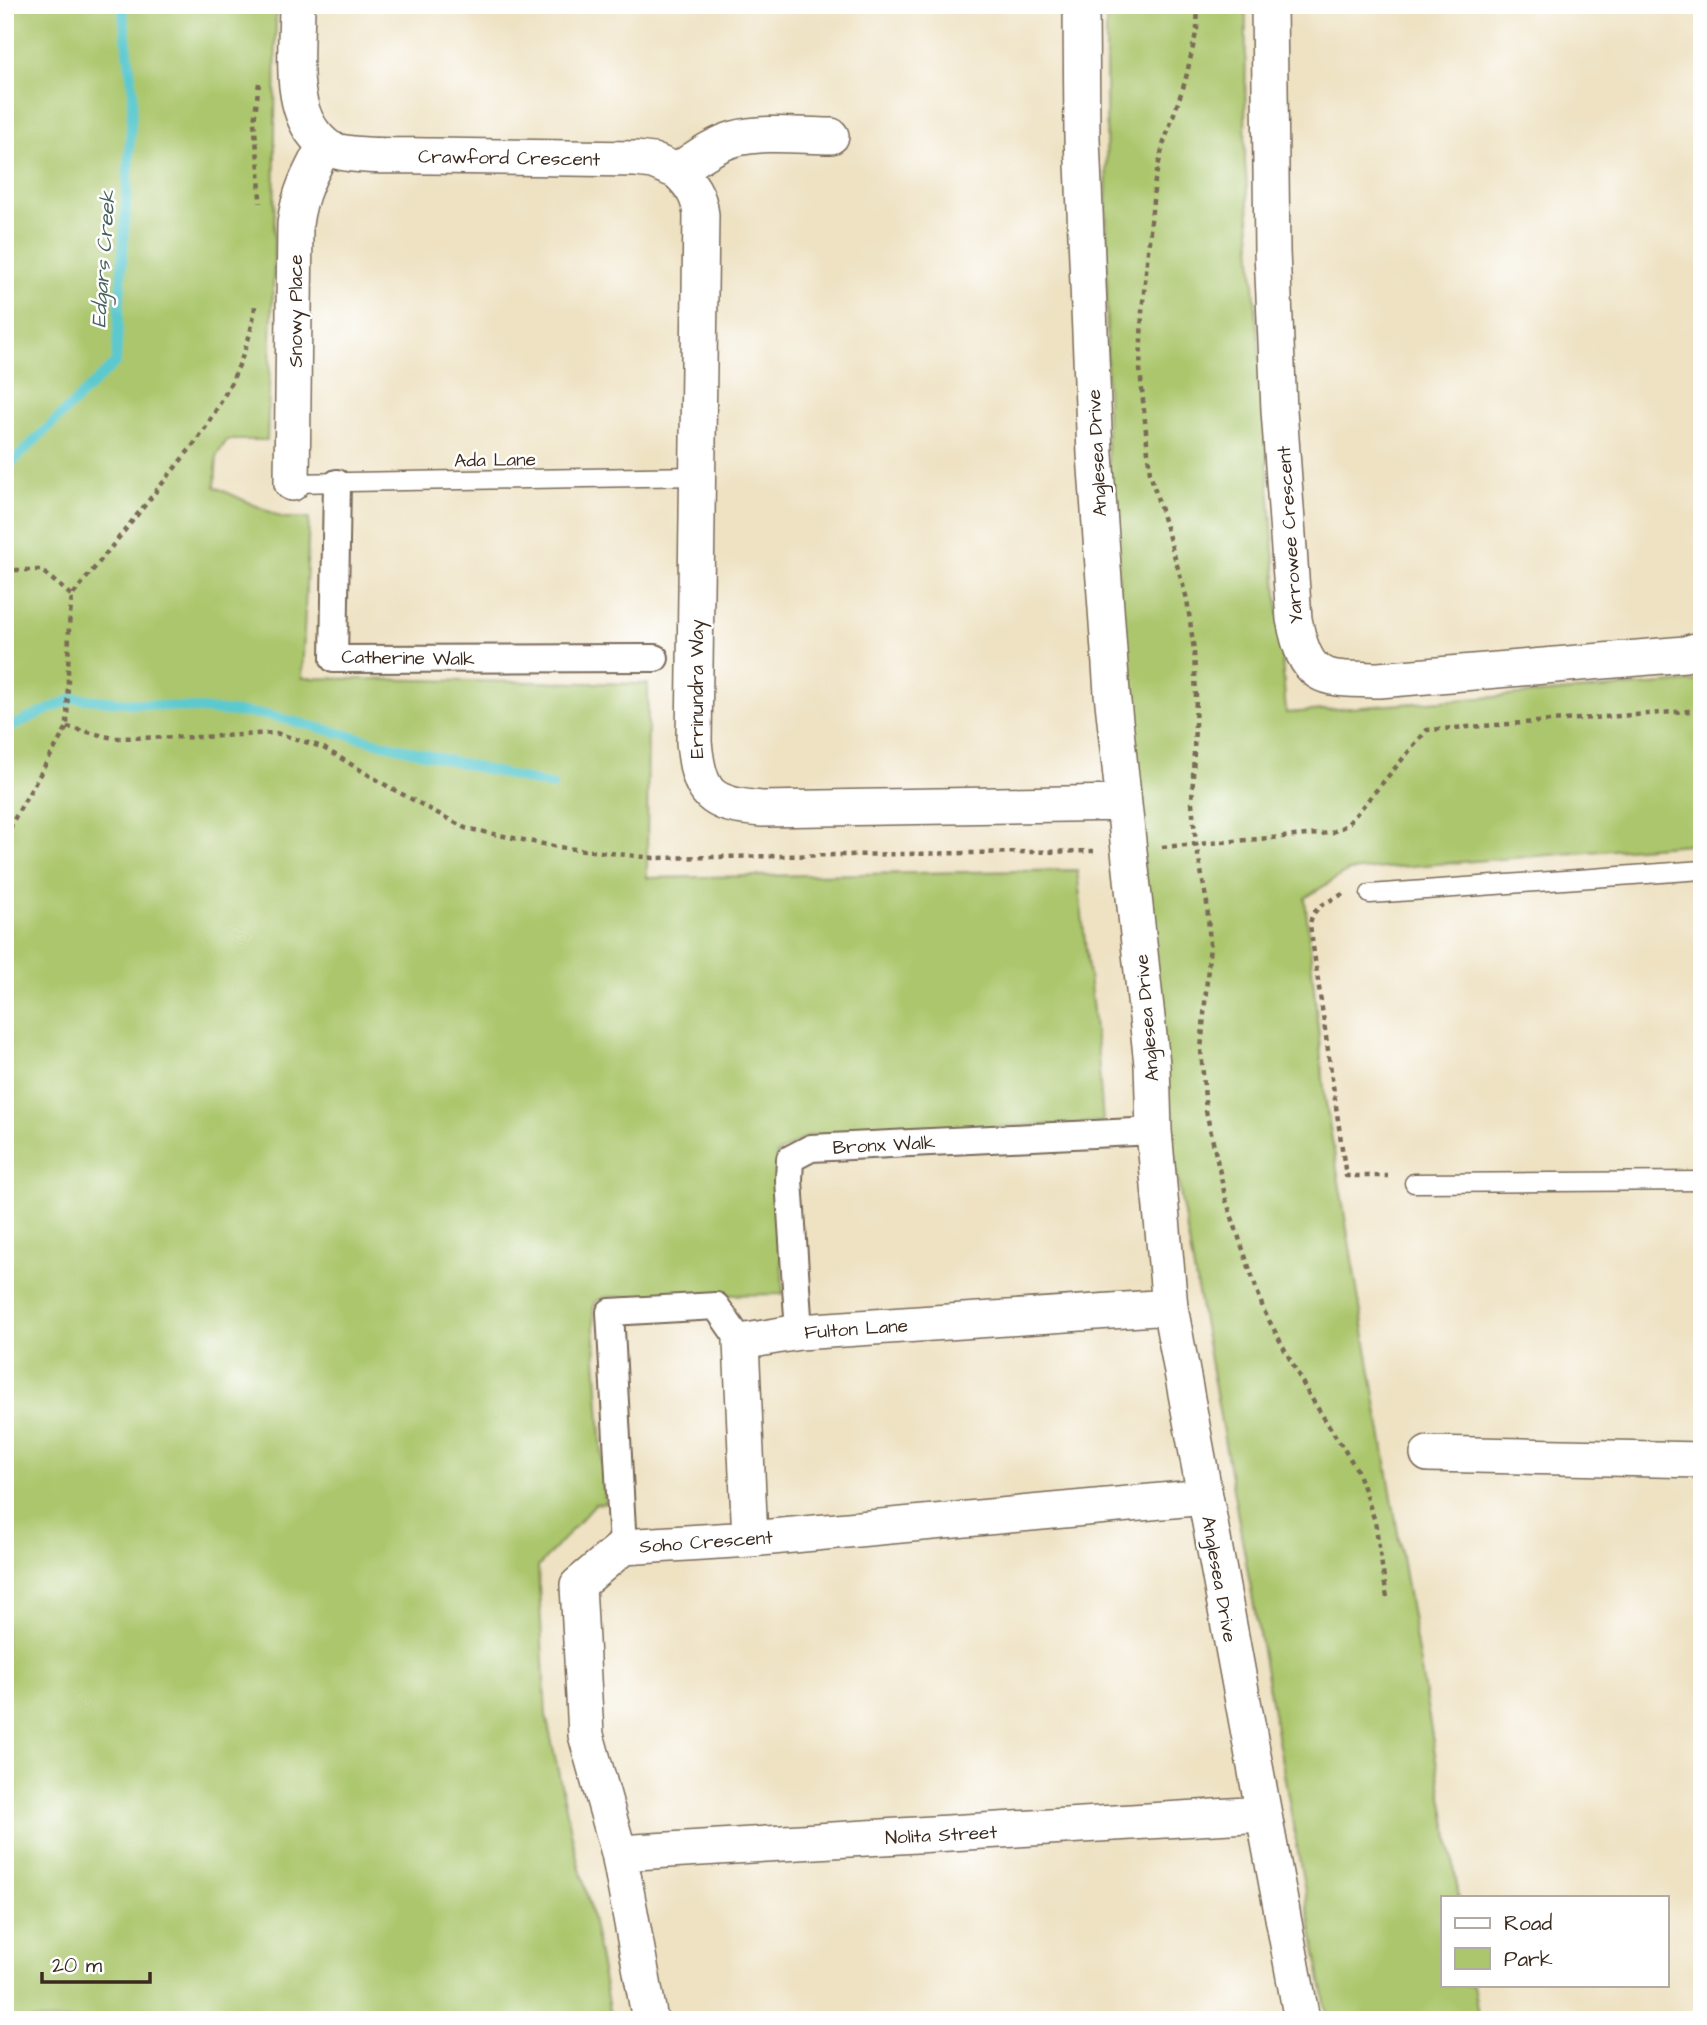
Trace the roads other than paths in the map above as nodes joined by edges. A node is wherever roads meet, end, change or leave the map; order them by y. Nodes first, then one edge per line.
1 (297, 5) edge
2 (1081, 5) edge
3 (1269, 5) edge
4 (831, 136) dead end
5 (325, 145) junction
6 (677, 171) junction
7 (698, 476) junction
8 (292, 483) joint
9 (337, 483) junction
10 (1702, 649) edge
11 (655, 658) dead end
12 (1124, 803) junction
13 (1702, 870) edge
14 (1370, 894) road end
15 (1154, 1130) junction
16 (1702, 1181) edge
17 (1414, 1183) road end
18 (1170, 1307) junction
19 (799, 1332) junction
20 (741, 1342) junction
21 (1429, 1454) dead end
22 (1702, 1460) edge
23 (1205, 1497) junction
24 (750, 1539) junction
25 (622, 1547) junction
26 (1263, 1814) junction
27 (619, 1853) junction
28 (650, 2020) edge
29 (1302, 2020) edge

1 - 5 street
2 - 12 street, Anglesea Drive
3 - 10 street, Yarrowee Crescent
4 - 6 street
5 - 6 street, Crawford Crescent
5 - 8 street, Snowy Place
6 - 7 street, Errinundra Way
7 - 9 lane, Ada Lane
7 - 12 street, Errinundra Way
8 - 9 lane, Ada Lane
9 - 11 street, Catherine Walk
12 - 15 street, Anglesea Drive
13 - 14 lane
15 - 18 street, Anglesea Drive
15 - 19 street, Bronx Walk
16 - 17 lane
18 - 19 street, Fulton Lane
18 - 23 street, Anglesea Drive
19 - 20 street, Fulton Lane
20 - 24 street
20 - 25 street
21 - 22 street
23 - 24 street, Soho Crescent
23 - 26 street, Anglesea Drive
24 - 25 street, Soho Crescent
25 - 27 street, Soho Crescent
26 - 27 street, Nolita Street
26 - 29 street, Anglesea Drive
27 - 28 street, Soho Crescent

